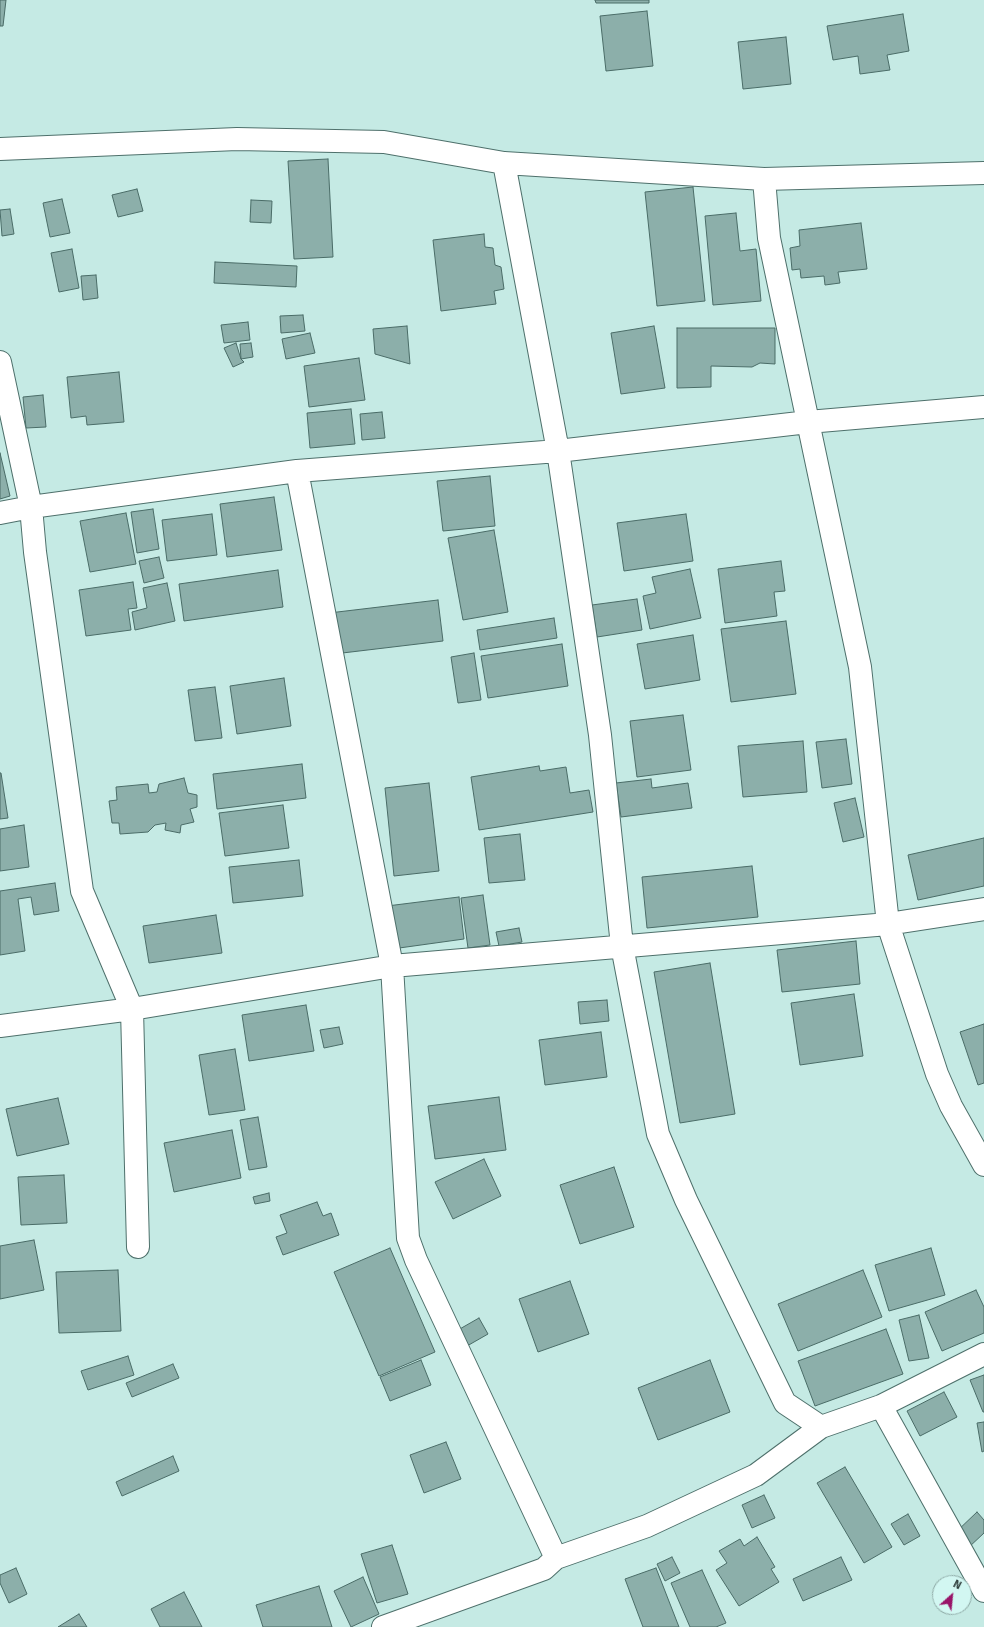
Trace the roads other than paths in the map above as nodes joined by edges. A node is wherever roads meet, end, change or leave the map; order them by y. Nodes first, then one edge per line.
1 (0, 149) edge
2 (504, 163) junction
3 (984, 173) edge
4 (764, 179) junction
5 (0, 362) edge
6 (984, 407) edge
7 (808, 422) junction
8 (558, 451) junction
9 (297, 470) junction
10 (31, 507) junction
11 (0, 513) edge
12 (984, 909) edge
13 (888, 924) junction
14 (622, 946) junction
15 (392, 966) junction
16 (132, 1009) junction
17 (0, 1026) edge
18 (984, 1165) edge
19 (138, 1247) dead end
20 (984, 1354) edge
21 (880, 1406) junction
22 (821, 1428) junction
23 (556, 1558) junction
24 (984, 1591) edge
25 (383, 1627) edge

1 - 2 street
2 - 4 street
2 - 8 street
3 - 4 street
4 - 7 street
5 - 10 street
6 - 7 street
7 - 8 street
7 - 13 street
8 - 9 street
8 - 14 street
9 - 10 street
9 - 15 street
10 - 11 street
10 - 16 street
12 - 13 street
13 - 14 street
13 - 18 street
14 - 15 street
14 - 22 street
15 - 16 street
15 - 23 street
16 - 17 street
16 - 19 street
20 - 21 street
21 - 22 street
21 - 24 street
22 - 23 street
23 - 25 street

